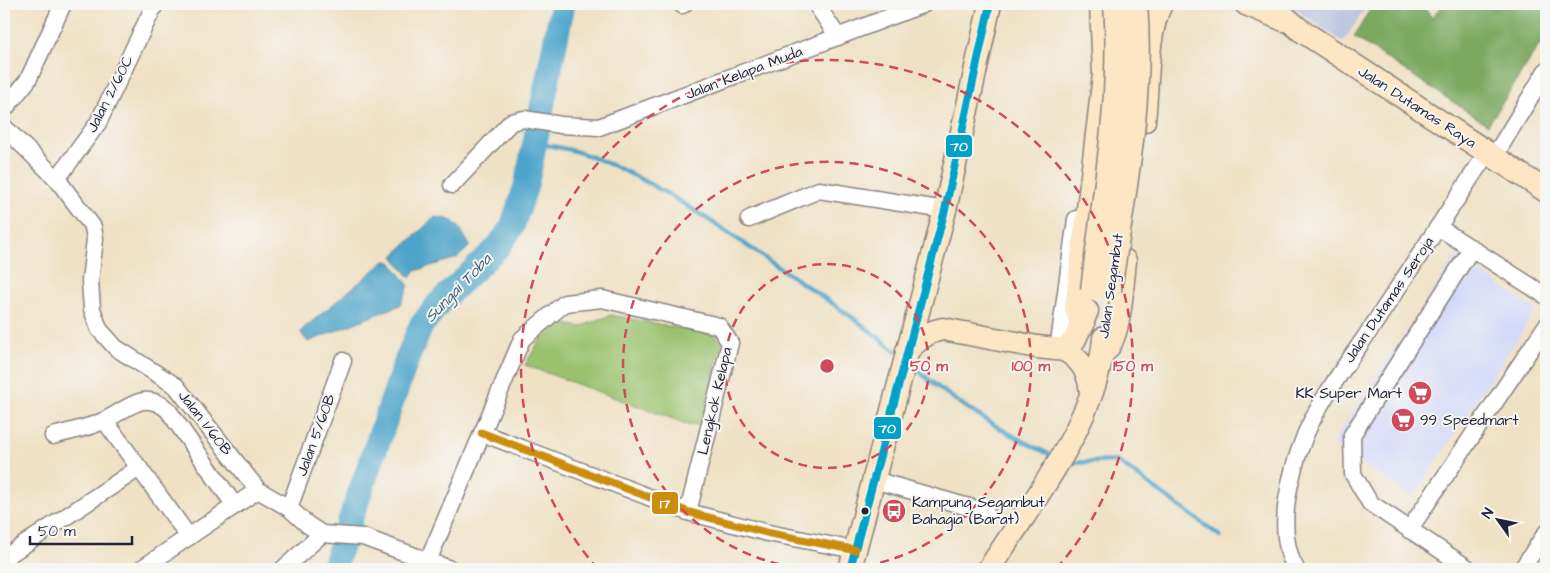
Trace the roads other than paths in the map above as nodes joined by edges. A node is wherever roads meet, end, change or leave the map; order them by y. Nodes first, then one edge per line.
1 (64, 4) edge
2 (154, 4) edge
3 (816, 4) edge
4 (924, 4) edge
5 (990, 4) edge
6 (1101, 4) edge
7 (1115, 4) edge
8 (1136, 4) edge
9 (1148, 4) edge
10 (1161, 4) edge
11 (1246, 4) edge
12 (1270, 4) edge
13 (1288, 21) junction
14 (838, 37) junction
15 (1150, 53) junction
16 (1546, 71) edge
17 (1098, 84) junction
18 (4, 110) edge
19 (4, 127) edge
20 (1491, 155) junction
21 (57, 179) junction
22 (452, 185) dead end
23 (1546, 192) edge
24 (945, 210) junction
25 (749, 219) dead end
26 (1438, 227) junction
27 (1472, 248) junction
28 (1101, 290) junction
29 (922, 293) junction
30 (1546, 296) edge
31 (1083, 325) junction
32 (1546, 326) edge
33 (944, 329) junction
34 (1062, 350) junction
35 (908, 351) junction
36 (1103, 353) junction
37 (343, 361) dead end
38 (176, 386) junction
39 (1091, 393) junction
40 (158, 402) junction
41 (105, 421) junction
42 (482, 433) junction
43 (52, 436) dead end
44 (139, 468) junction
45 (874, 480) junction
46 (258, 490) junction
47 (235, 506) junction
48 (289, 508) junction
49 (688, 512) junction
50 (986, 512) dead end
51 (1409, 530) junction
52 (1546, 533) edge
53 (326, 535) junction
54 (189, 537) junction
55 (4, 558) edge
56 (853, 560) edge
57 (428, 561) junction
58 (141, 569) edge
59 (282, 569) edge
60 (450, 569) edge
61 (989, 569) edge
62 (1296, 569) edge
63 (1469, 569) edge
64 (1522, 569) edge

1 - 18 street
2 - 21 street, Jalan 2/60C
3 - 14 street
4 - 14 street, Jalan Kelapa Muda
5 - 24 main road
6 - 17 main road
7 - 28 main road, Jalan Segambut, bridge
8 - 28 main road, Jalan Segambut, bridge
9 - 15 main road
10 - 15 main road
11 - 13 main road, Jalan Dutamas Raya
12 - 13 main road, Jalan Dutamas Raya
13 - 20 main road, Jalan Dutamas Raya
14 - 22 street, Jalan Kelapa Muda
15 - 17 main road
15 - 36 main road
16 - 20 street, Jalan Dutamas Seroja
17 - 31 main road
17 - 34 street
19 - 21 street, Jalan 1/60B
20 - 23 main road, Jalan Dutamas Raya
20 - 26 street, Jalan Dutamas Seroja
21 - 38 street, Jalan 1/60B
24 - 25 street
24 - 29 main road
26 - 27 street
26 - 62 street, Jalan Dutamas Seroja
27 - 30 street
27 - 51 street
28 - 31 main road, Jalan Segambut
28 - 36 main road, Jalan Segambut
29 - 33 main road
29 - 35 main road
31 - 34 main road, Jalan Segambut
32 - 51 street
33 - 34 main road
33 - 35 main road
34 - 39 main road
35 - 45 main road
36 - 39 main road, Jalan Segambut
37 - 48 street, Jalan 5/60B
38 - 40 street
38 - 46 street, Jalan 1/60B
39 - 61 main road, Jalan Segambut
40 - 41 street
40 - 47 street
41 - 43 street
41 - 44 street
42 - 49 street
42 - 49 street, Lengkok Kelapa
42 - 57 street, Lengkok Kelapa
44 - 54 street
44 - 55 street
45 - 50 street
45 - 56 main road
46 - 47 street
46 - 48 street, Jalan 1/60B
47 - 54 street
48 - 53 street, Jalan 1/60B
49 - 56 street
51 - 63 street
52 - 64 street
53 - 57 street
53 - 59 street
54 - 58 street
57 - 60 street

